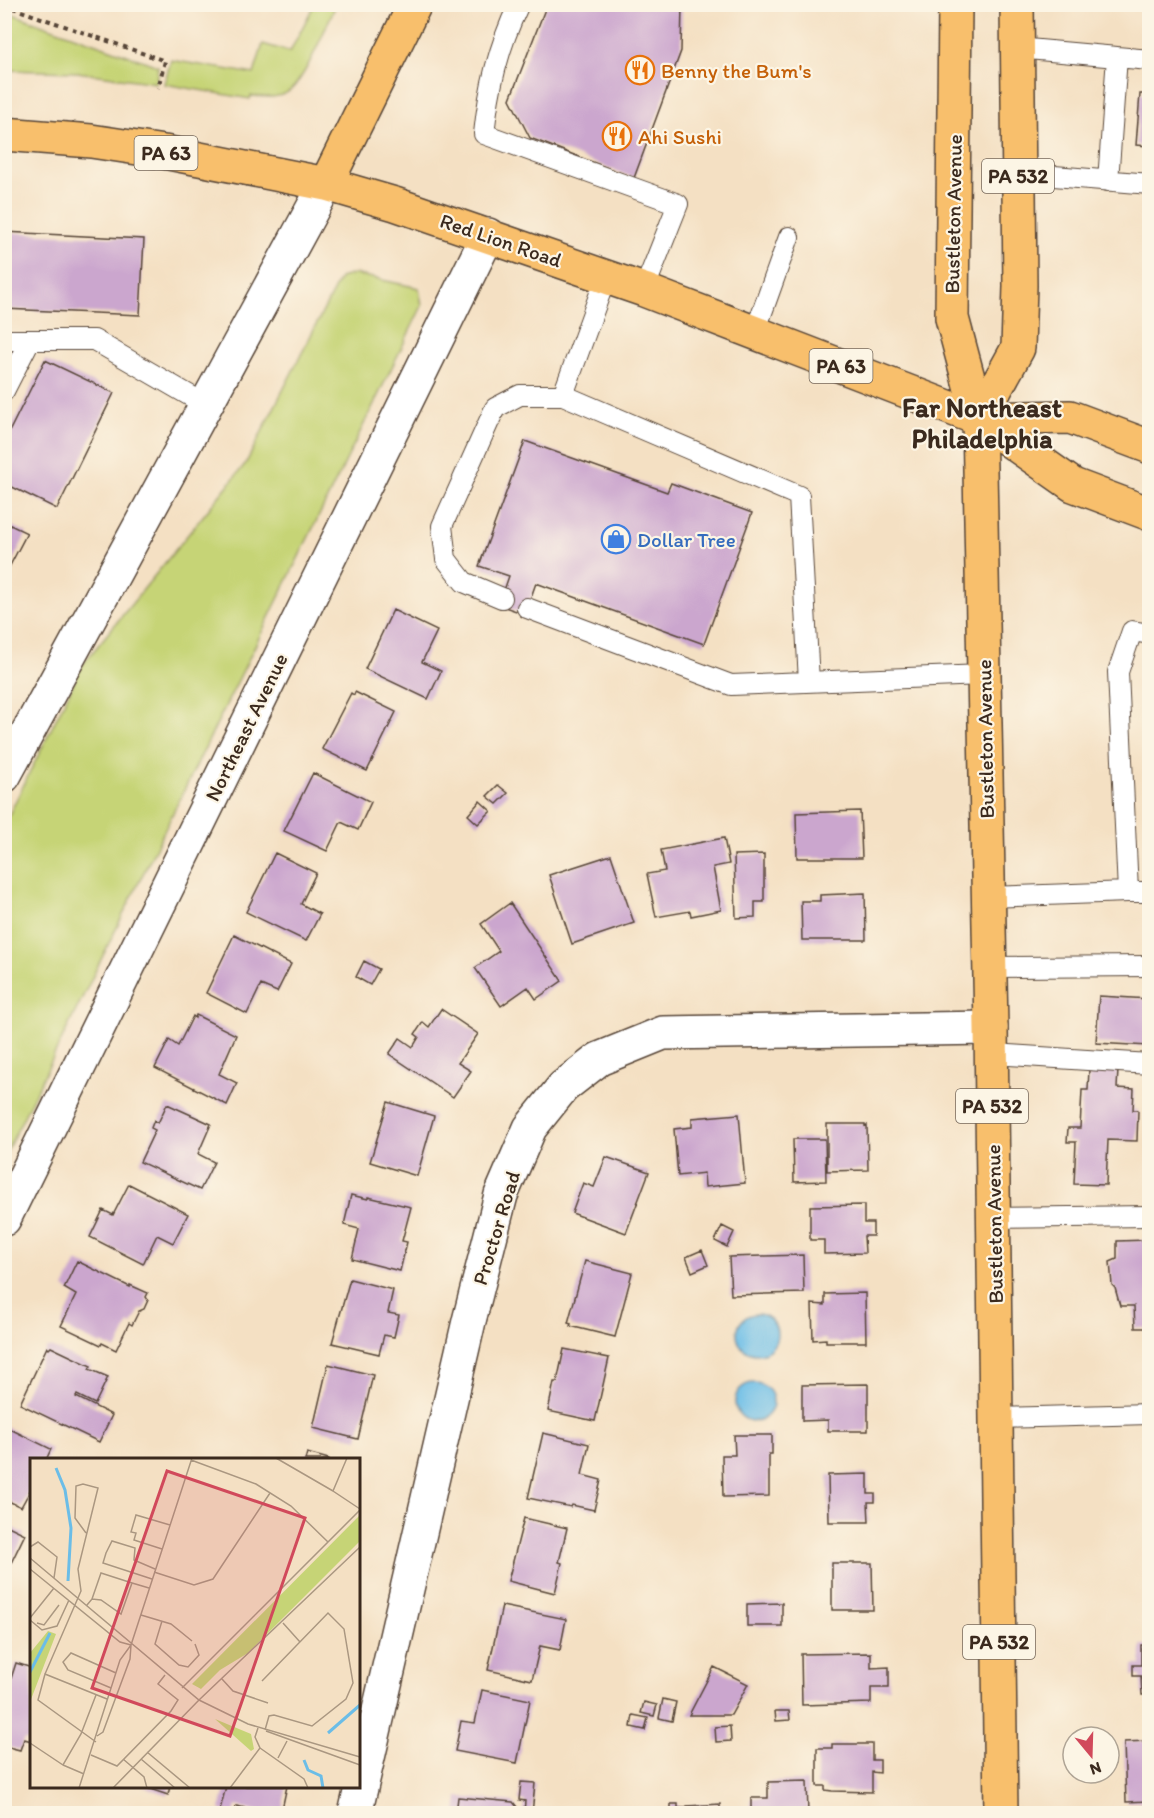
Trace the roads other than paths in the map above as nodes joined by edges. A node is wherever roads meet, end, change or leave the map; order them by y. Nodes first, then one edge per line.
1 (415, 4) edge
2 (519, 4) edge
3 (955, 4) edge
4 (1017, 4) edge
5 (1017, 48) junction
6 (1133, 59) edge
7 (1149, 71) edge
8 (4, 134) edge
9 (1018, 173) junction
10 (1108, 181) junction
11 (326, 184) junction
12 (1149, 184) edge
13 (488, 235) junction
14 (789, 237) dead end
15 (606, 277) junction
16 (644, 290) junction
17 (754, 332) junction
18 (4, 340) edge
19 (30, 340) junction
20 (4, 391) edge
21 (563, 395) junction
22 (206, 405) junction
23 (979, 419) junction
24 (1149, 447) edge
25 (1149, 514) edge
26 (502, 598) dead end
27 (527, 608) dead end
28 (1149, 634) edge
29 (983, 675) junction
30 (809, 682) junction
31 (4, 776) edge
32 (1149, 891) edge
33 (1128, 892) junction
34 (988, 897) junction
35 (1149, 966) edge
36 (990, 967) junction
37 (992, 1041) junction
38 (1149, 1064) edge
39 (1149, 1216) edge
40 (994, 1218) junction
41 (4, 1219) edge
42 (1149, 1414) edge
43 (996, 1418) junction
44 (355, 1814) edge
45 (1001, 1814) edge

1 - 11 main road
2 - 16 lane
3 - 23 main road, Bustleton Avenue / PA 532
4 - 5 main road, Bustleton Avenue / PA 532
5 - 6 lane
5 - 9 main road, Bustleton Avenue / PA 532
6 - 7 lane
6 - 10 lane
8 - 11 main road, Red Lion Road / PA 63
9 - 10 lane
9 - 23 main road, Bustleton Avenue / PA 532
10 - 12 lane
11 - 13 main road, Red Lion Road / PA 63
11 - 22 street
13 - 15 main road, Red Lion Road / PA 63
13 - 41 street, Northeast Avenue
14 - 17 lane
15 - 16 main road, Red Lion Road / PA 63
15 - 21 lane
16 - 17 main road, Red Lion Road / PA 63
17 - 23 main road, Red Lion Road / PA 63
18 - 19 lane
19 - 20 lane
19 - 22 lane
21 - 26 lane
21 - 30 lane
22 - 31 street
23 - 24 main road, Red Lion Road / PA 63
23 - 25 main road, Red Lion Road / PA 63
23 - 29 main road, Bustleton Avenue / PA 532
27 - 30 lane
28 - 33 lane
29 - 30 lane
29 - 34 main road, Bustleton Avenue / PA 532
32 - 33 lane
33 - 34 lane
34 - 36 main road, Bustleton Avenue / PA 532
35 - 36 lane
36 - 37 main road, Bustleton Avenue / PA 532
37 - 38 lane
37 - 40 main road, Bustleton Avenue / PA 532
37 - 44 street, Proctor Road
39 - 40 lane
40 - 43 main road, Bustleton Avenue / PA 532
42 - 43 lane
43 - 45 main road, Bustleton Avenue / PA 532

